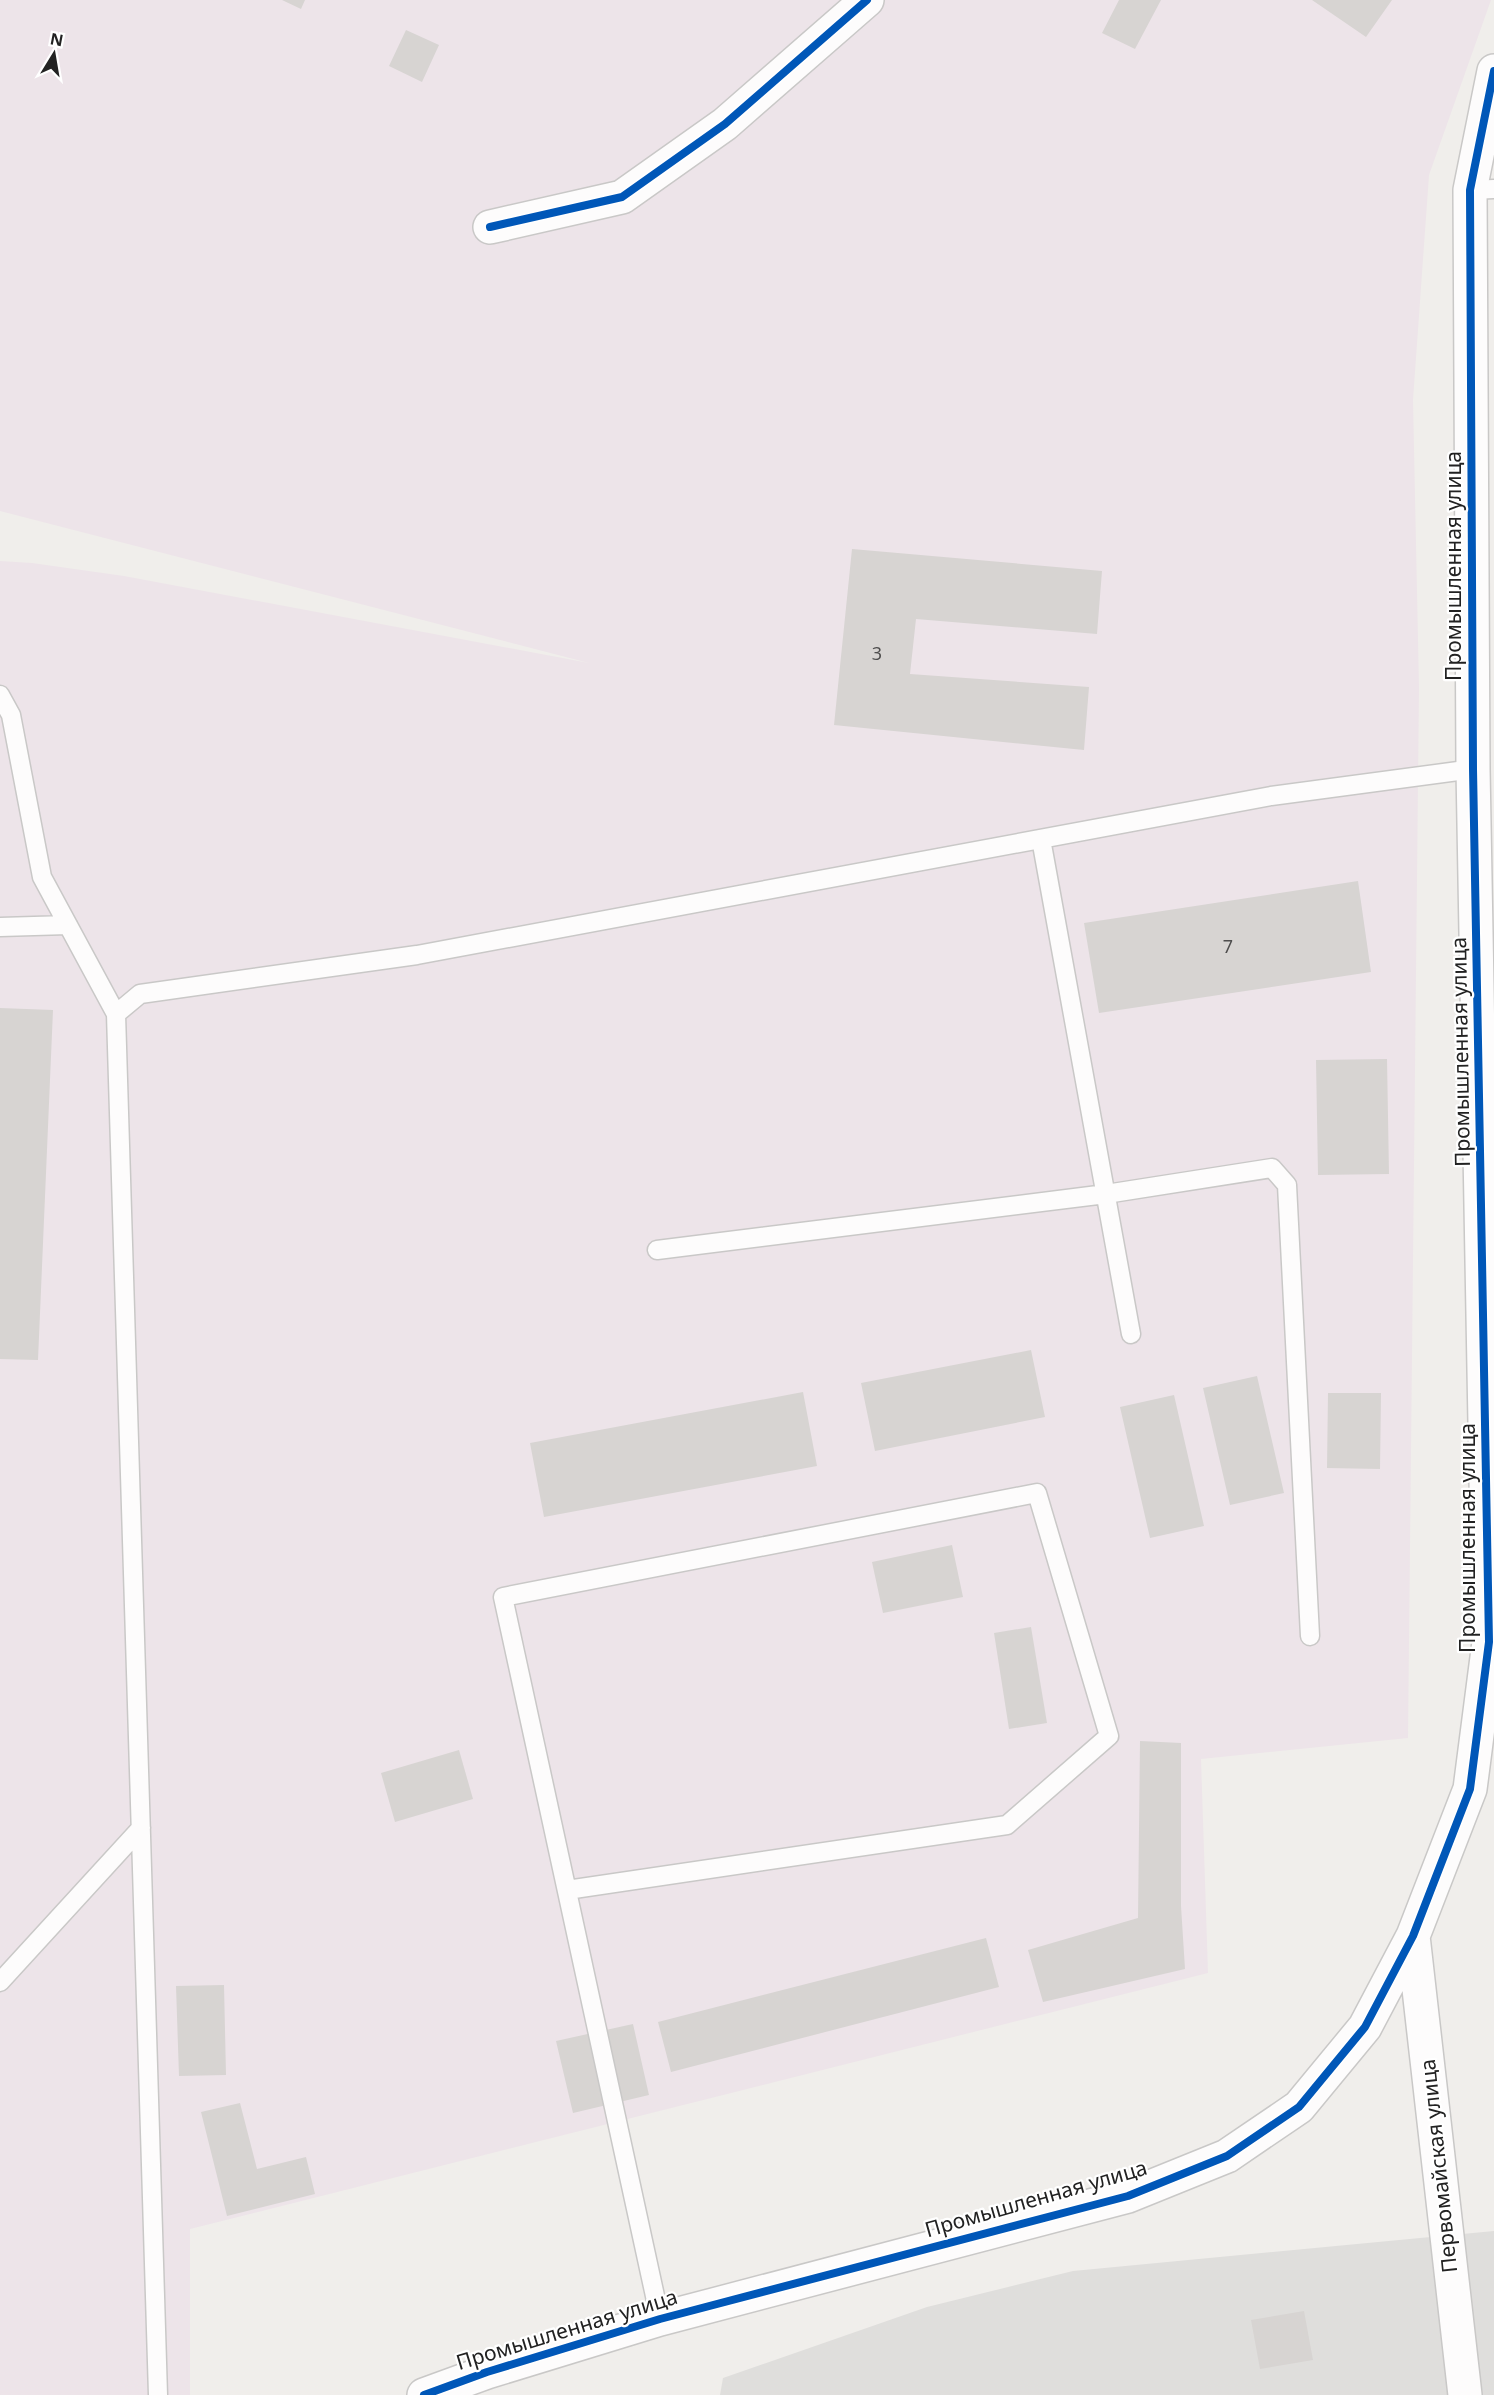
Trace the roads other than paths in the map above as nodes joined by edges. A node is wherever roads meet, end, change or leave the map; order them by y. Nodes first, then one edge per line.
1 (867, 0) edge
2 (1494, 70) edge
3 (1482, 189) edge
4 (490, 226) dead end
5 (0, 695) edge
6 (1473, 769) junction
7 (1041, 839) junction
8 (68, 925) junction
9 (0, 927) edge
10 (116, 1014) junction
11 (1106, 1194) junction
12 (657, 1250) dead end
13 (1489, 1312) edge
14 (1131, 1334) dead end
15 (1310, 1636) dead end
16 (1491, 1642) edge
17 (141, 1828) junction
18 (567, 1890) junction
19 (1413, 1936) junction
20 (0, 1982) edge
21 (660, 2319) junction
22 (485, 2384) edge
23 (158, 2395) edge
24 (424, 2395) edge
25 (1465, 2395) edge

1 - 4 street
2 - 3 street, Промышленная улица
3 - 6 street, Промышленная улица
5 - 8 lane
6 - 7 lane
6 - 13 street, Промышленная улица
7 - 10 lane
7 - 11 lane
8 - 9 lane
8 - 10 lane
10 - 17 lane
11 - 12 lane
11 - 14 lane
11 - 15 lane
13 - 16 street, Промышленная улица
16 - 19 street, Промышленная улица
17 - 20 lane
17 - 23 lane
18 - 18 lane
18 - 21 lane
19 - 21 street, Промышленная улица
19 - 25 street, Первомайская улица
21 - 22 street, Промышленная улица
22 - 24 street, Промышленная улица

